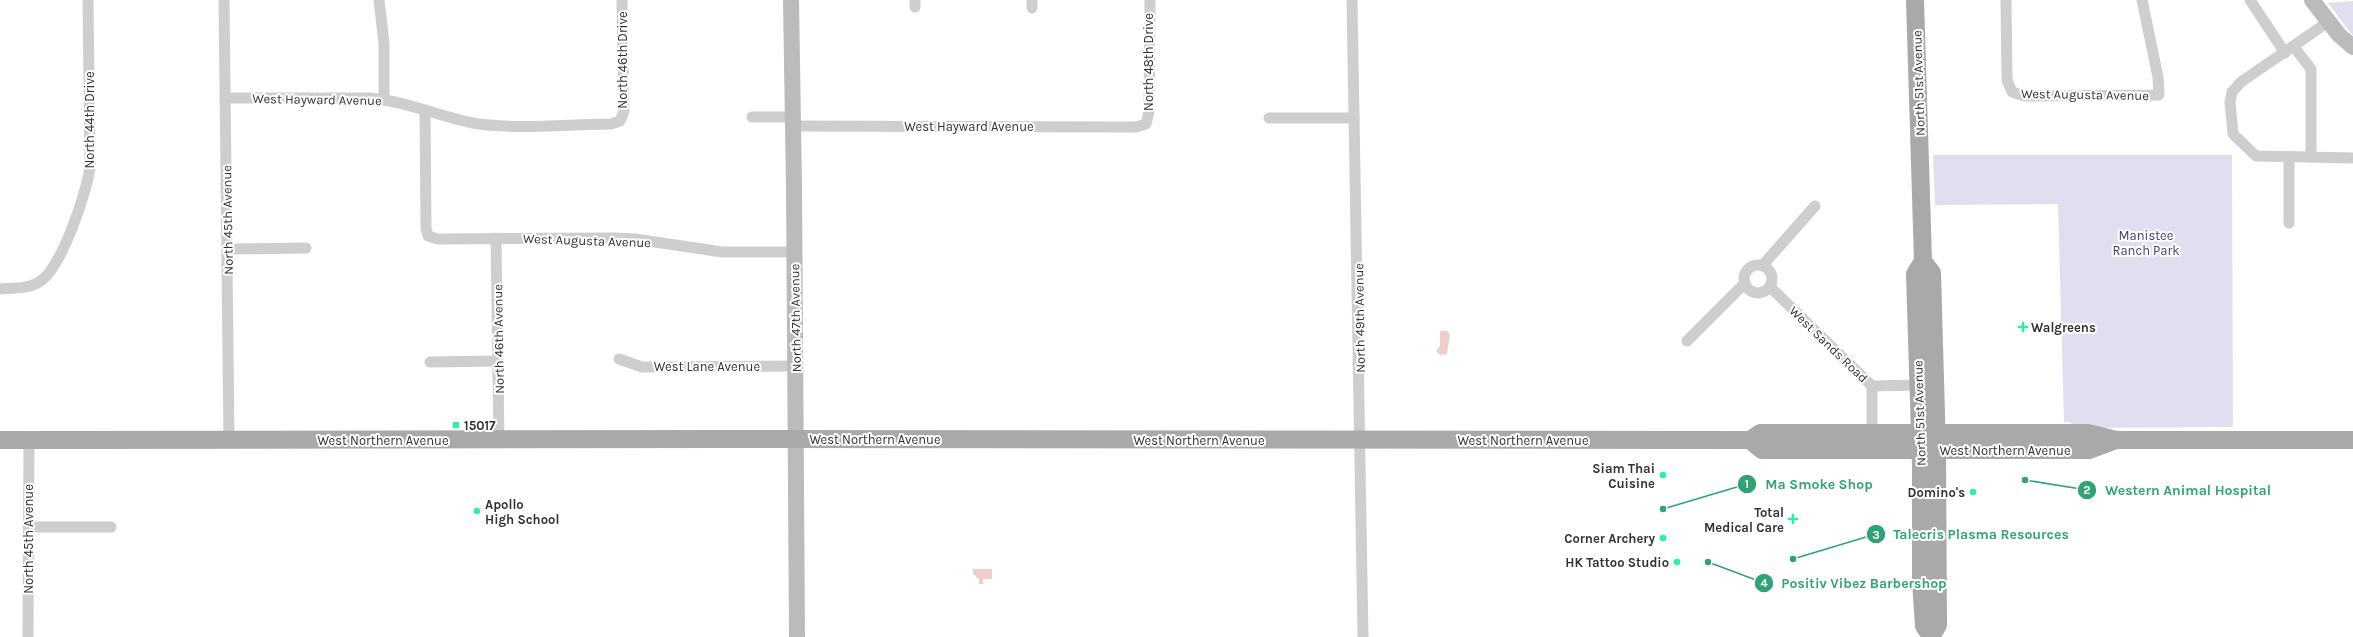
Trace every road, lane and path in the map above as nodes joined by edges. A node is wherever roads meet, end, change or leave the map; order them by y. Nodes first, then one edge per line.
1 (88, 0) edge
2 (224, 0) edge
3 (379, 0) edge
4 (622, 0) edge
5 (791, 0) edge
6 (1150, 0) edge
7 (1352, 0) edge
8 (1915, 0) edge
9 (2006, 0) edge
10 (2142, 0) edge
11 (2250, 0) edge
12 (2312, 0) edge
13 (2328, 22) junction
14 (2353, 47) edge
15 (2290, 50) junction
16 (225, 98) junction
17 (384, 99) junction
18 (425, 110) junction
19 (752, 117) dead end
20 (1269, 118) dead end
21 (1354, 118) junction
22 (620, 121) joint
23 (792, 121) junction
24 (1146, 124) joint
25 (2289, 157) junction
26 (2311, 157) junction
27 (2353, 158) edge
28 (1815, 206) dead end
29 (2289, 223) dead end
30 (496, 238) junction
31 (306, 248) dead end
32 (227, 249) junction
33 (794, 252) junction
34 (1923, 261) junction
35 (1762, 266) junction
36 (1745, 283) junction
37 (1770, 287) junction
38 (0, 289) edge
39 (1687, 341) dead end
40 (619, 359) dead end
41 (498, 361) junction
42 (430, 362) dead end
43 (796, 366) junction
44 (1918, 385) junction
45 (1872, 386) junction
46 (1872, 433) junction
47 (796, 439) junction
48 (0, 440) edge
49 (28, 440) junction
50 (229, 440) junction
51 (499, 440) junction
52 (1361, 440) junction
53 (1750, 440) junction
54 (2353, 440) edge
55 (1928, 441) junction
56 (28, 527) junction
57 (111, 527) dead end
58 (28, 637) edge
59 (797, 637) edge
60 (1363, 637) edge
61 (1932, 637) edge

1 - 38 street, North 44th Drive
2 - 16 street, North 45th Avenue
3 - 17 street
4 - 22 street, North 46th Drive
5 - 23 street, North 47th Avenue
6 - 24 street, North 48th Drive
7 - 21 street, North 49th Avenue
8 - 34 main road, North 51st Avenue
9 - 10 street, West Augusta Avenue
11 - 15 street
12 - 13 street
13 - 14 street
13 - 15 street
15 - 25 street
15 - 26 street
16 - 17 street, West Hayward Avenue
16 - 32 street, North 45th Avenue
17 - 18 street, West Hayward Avenue
18 - 22 street, West Hayward Avenue
18 - 30 street, West Augusta Avenue
19 - 23 street, West Hayward Avenue
20 - 21 street
21 - 52 street, North 49th Avenue
23 - 24 street, West Hayward Avenue
23 - 33 street, North 47th Avenue
25 - 26 street
25 - 29 street
26 - 27 street
28 - 35 street
30 - 33 street, West Augusta Avenue
30 - 41 street, North 46th Avenue
31 - 32 street
32 - 50 street, North 45th Avenue
33 - 43 street, North 47th Avenue
34 - 44 main road, North 51st Avenue
34 - 55 main road, North 51st Avenue
35 - 36 street
35 - 37 street
36 - 37 street
36 - 39 street
37 - 45 street, West Sands Road
40 - 43 street, West Lane Avenue
41 - 42 street
41 - 51 street, North 46th Avenue
43 - 47 street, North 47th Avenue
44 - 45 street, West Sands Road
44 - 55 main road, North 51st Avenue
45 - 46 street
46 - 53 main road, West Northern Avenue
46 - 55 main road, West Northern Avenue
47 - 51 main road, West Northern Avenue
47 - 52 main road, West Northern Avenue
47 - 59 street, North 47th Avenue
48 - 49 main road, West Northern Avenue
49 - 50 main road, West Northern Avenue
49 - 56 street, North 45th Avenue
50 - 51 main road, West Northern Avenue
52 - 53 main road, West Northern Avenue
52 - 60 street, North 49th Avenue
53 - 55 main road, West Northern Avenue
54 - 55 main road, West Northern Avenue
55 - 61 main road, North 51st Avenue
56 - 57 street
56 - 58 street, North 45th Avenue

